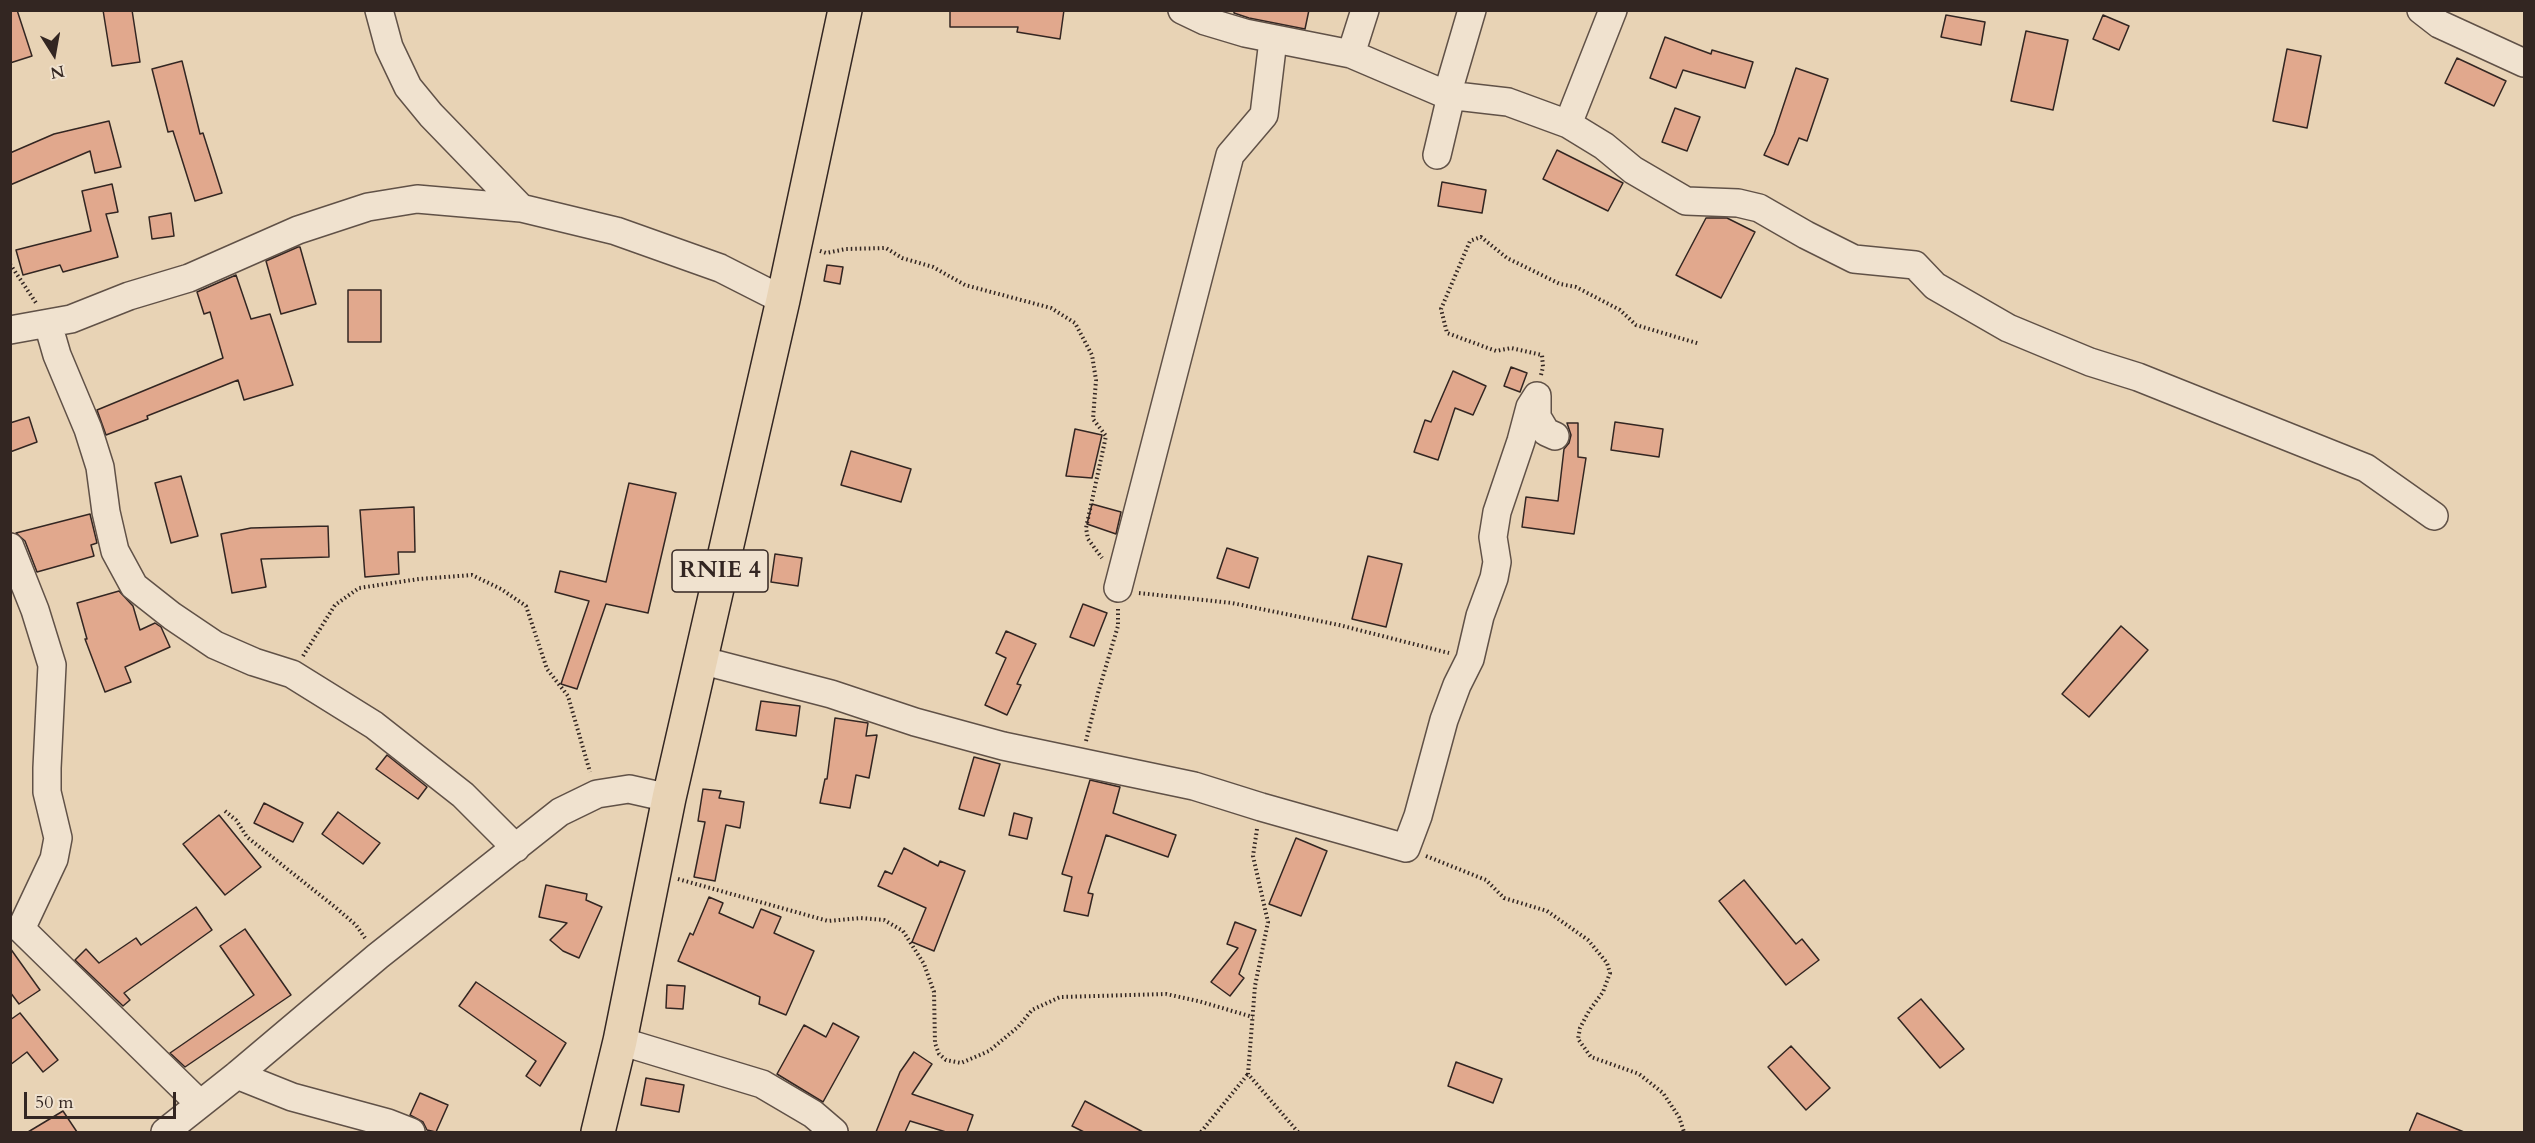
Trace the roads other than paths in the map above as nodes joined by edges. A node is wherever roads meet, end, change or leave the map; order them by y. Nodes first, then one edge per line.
1 (379, 10) edge
2 (845, 10) edge
3 (1182, 10) edge
4 (1365, 10) edge
5 (1472, 10) edge
6 (1613, 10) edge
7 (2421, 10) edge
8 (1273, 40) junction
9 (1351, 54) junction
10 (2524, 63) edge
11 (1449, 96) junction
12 (1568, 124) junction
13 (1437, 155) dead end
14 (521, 208) junction
15 (783, 300) junction
16 (48, 324) junction
17 (10, 330) edge
18 (1555, 436) dead end
19 (2434, 516) dead end
20 (10, 547) edge
21 (1118, 588) road end
22 (700, 660) junction
23 (669, 798) junction
24 (516, 848) junction
25 (16, 924) edge
26 (620, 1041) junction
27 (237, 1075) junction
28 (200, 1104) junction
29 (165, 1132) edge
30 (411, 1132) edge
31 (598, 1132) edge
32 (834, 1132) edge

1 - 14 street
2 - 15 main road, RNIE 4
3 - 8 street
4 - 9 street
5 - 11 street
6 - 12 street
7 - 10 street
8 - 9 street
8 - 21 street
9 - 11 street
11 - 12 street
11 - 13 street
12 - 19 street
14 - 15 street
14 - 16 street
15 - 22 main road, RNIE 4
16 - 17 street
16 - 24 street
18 - 22 street
20 - 25 street
22 - 23 main road, RNIE 4
23 - 24 street
23 - 26 main road, RNIE 4
24 - 27 street
25 - 28 street
26 - 31 main road, RNIE 4
26 - 32 street
27 - 28 street
27 - 30 street
28 - 29 street

